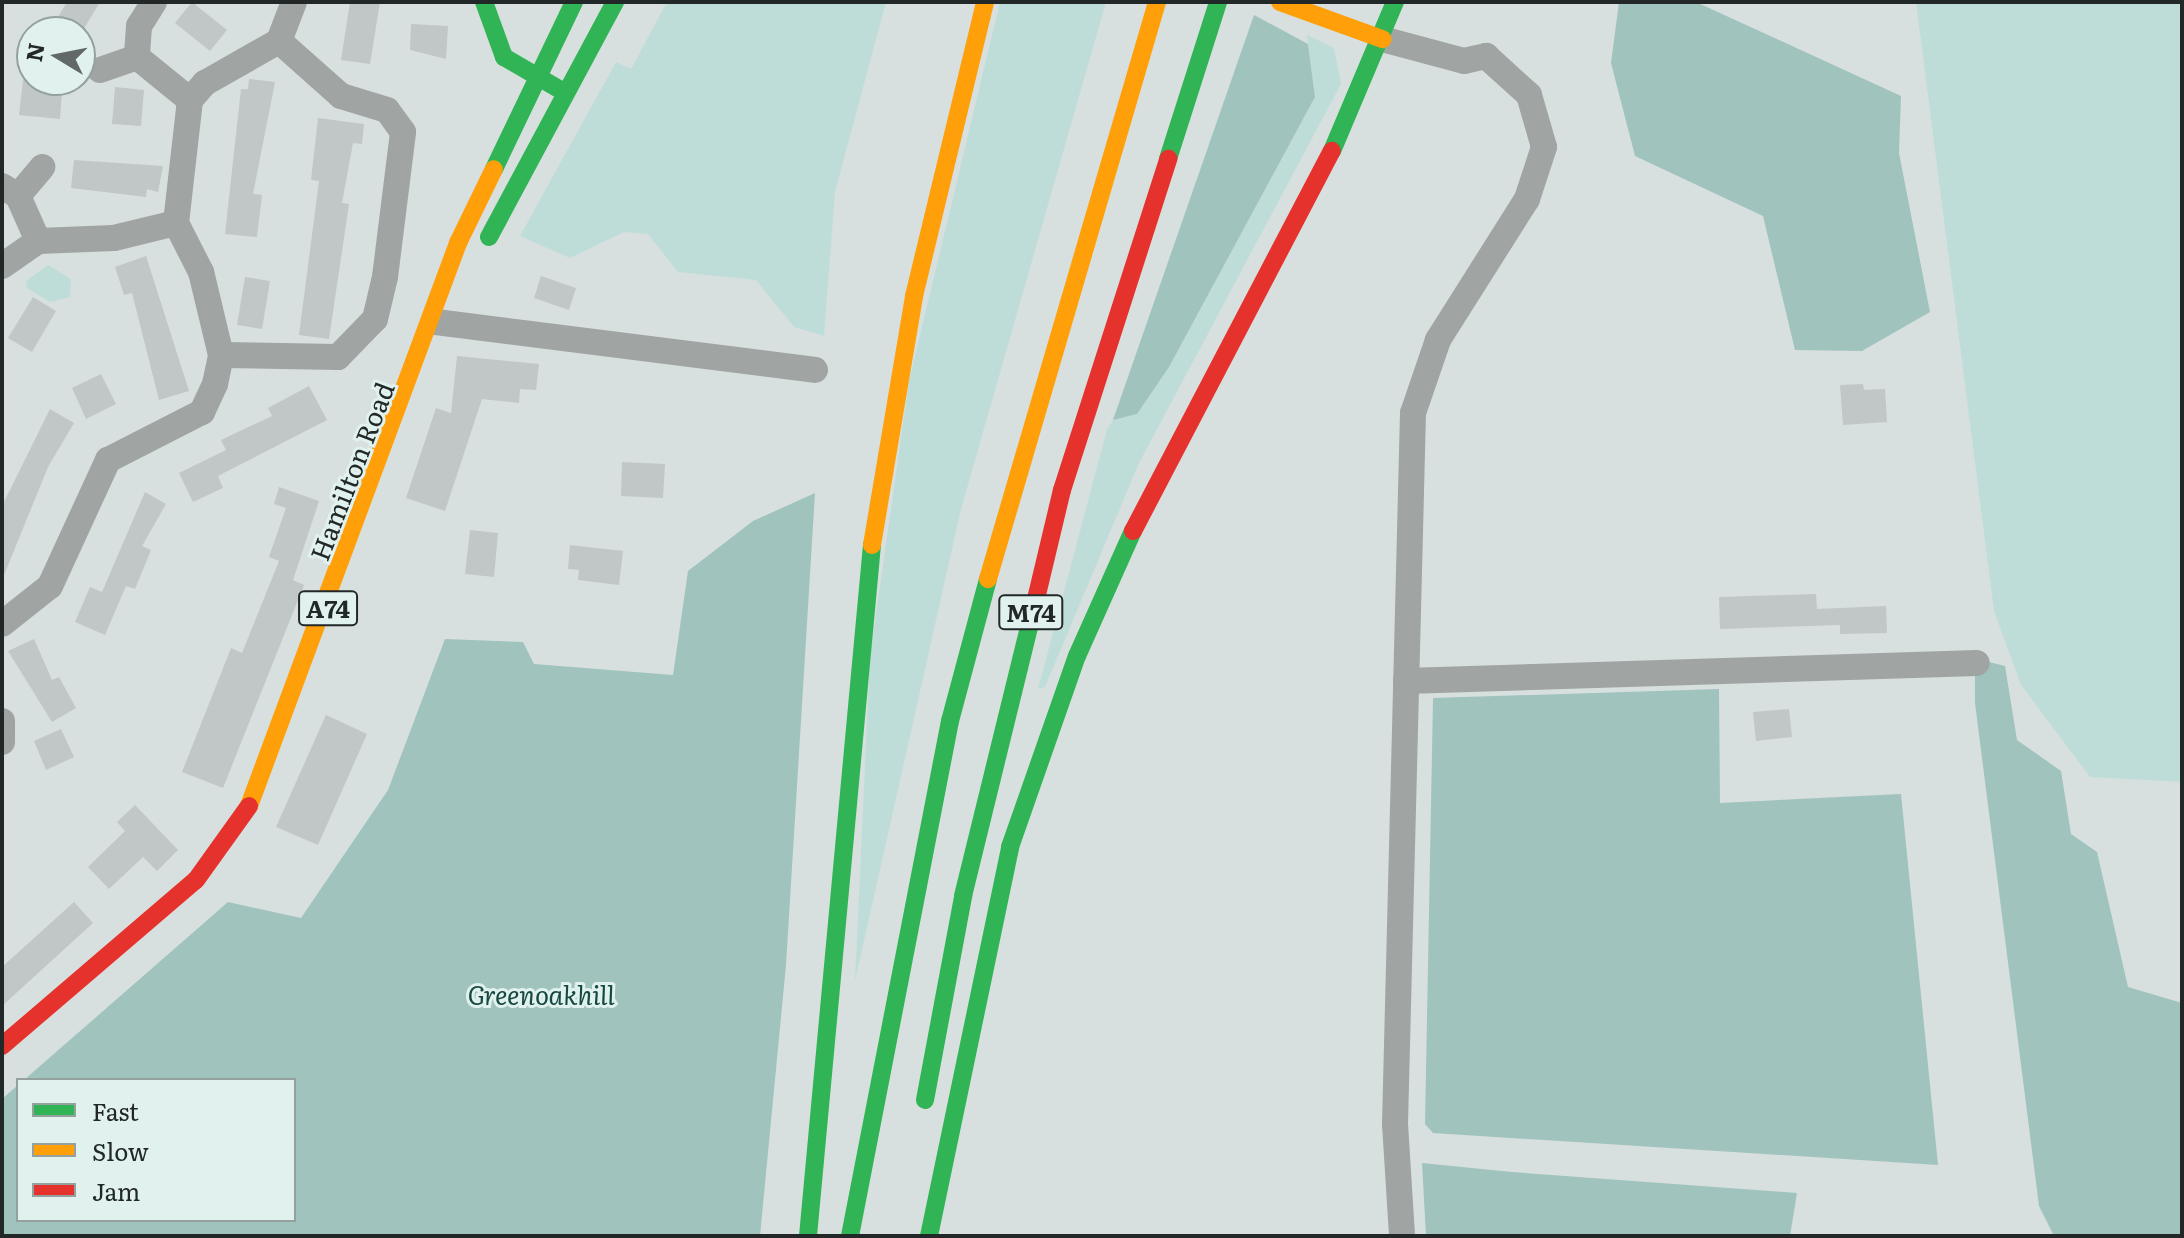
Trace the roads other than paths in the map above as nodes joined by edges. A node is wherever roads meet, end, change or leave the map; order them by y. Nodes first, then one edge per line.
1 (154, 2) edge
2 (294, 2) edge
3 (484, 2) edge
4 (574, 2) edge
5 (615, 2) edge
6 (985, 2) edge
7 (1157, 2) edge
8 (1164, 2) edge
9 (1218, 2) edge
10 (1395, 2) edge
11 (1284, 3) edge
12 (1382, 39) junction
13 (279, 41) junction
14 (137, 57) junction
15 (100, 70) dead end
16 (536, 76) junction
17 (565, 93) junction
18 (190, 100) junction
19 (42, 167) dead end
20 (10, 191) edge
21 (176, 223) junction
22 (38, 241) junction
23 (1080, 250) junction
24 (2, 266) edge
25 (436, 322) junction
26 (221, 355) junction
27 (815, 370) dead end
28 (2, 624) edge
29 (1977, 663) dead end
30 (1406, 681) junction
31 (2, 721) edge
32 (1052, 727) junction
33 (2, 742) edge
34 (2, 1046) edge
35 (922, 1120) dead end
36 (808, 1236) edge
37 (850, 1236) edge
38 (929, 1236) edge
39 (949, 1236) edge
40 (1402, 1236) edge

1 - 14 street
2 - 13 street
3 - 16 main road
4 - 16 main road, Hamilton Road / A74
5 - 17 main road, Hamilton Road / A74
6 - 36 main road
7 - 23 main road
8 - 23 main road, M74
9 - 35 main road, M74
10 - 12 main road, M74
11 - 12 main road
12 - 30 street
12 - 32 main road, M74
13 - 18 street
13 - 26 street
14 - 15 street
14 - 18 street
16 - 17 main road
16 - 25 main road, Hamilton Road / A74
17 - 25 main road, Hamilton Road / A74
18 - 21 street
19 - 20 street
20 - 22 street
21 - 22 street
21 - 26 street
22 - 24 street
23 - 37 main road, M74
25 - 27 street
25 - 34 main road, Hamilton Road / A74
26 - 28 street
29 - 30 street
30 - 40 street
31 - 33 street
32 - 38 main road
32 - 39 main road, M74

